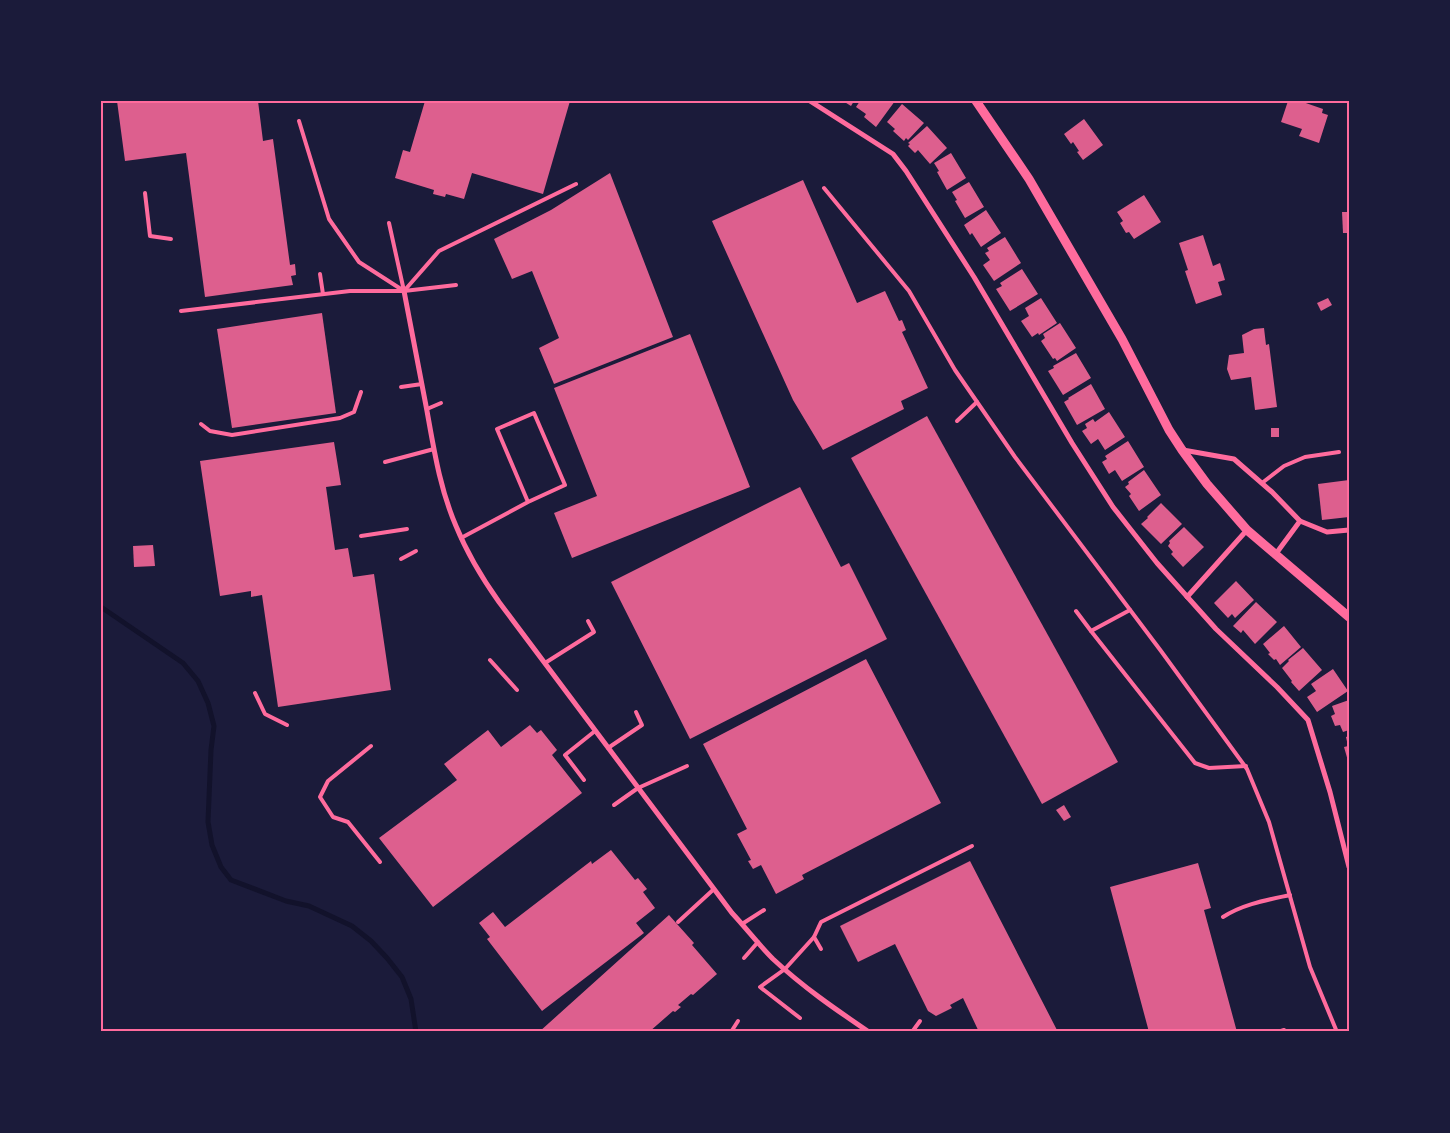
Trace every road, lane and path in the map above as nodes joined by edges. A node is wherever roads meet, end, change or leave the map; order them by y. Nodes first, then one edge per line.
1 (810, 101) edge
2 (976, 101) edge
3 (299, 121) dead end
4 (576, 184) dead end
5 (824, 188) dead end
6 (145, 193) dead end
7 (389, 223) dead end
8 (171, 239) dead end
9 (320, 274) dead end
10 (456, 285) dead end
11 (404, 290) junction
12 (323, 294) junction
13 (181, 312) dead end
14 (422, 384) junction
15 (401, 387) dead end
16 (361, 392) dead end
17 (977, 402) junction
18 (441, 403) dead end
19 (426, 409) junction
20 (957, 421) dead end
21 (201, 424) dead end
22 (434, 450) junction
23 (1182, 450) junction
24 (1340, 452) dead end
25 (385, 462) dead end
26 (1262, 483) junction
27 (528, 502) junction
28 (1300, 521) junction
29 (407, 529) dead end
30 (1247, 530) junction
31 (1349, 530) edge
32 (361, 536) dead end
33 (462, 538) junction
34 (416, 550) dead end
35 (1275, 555) junction
36 (401, 559) dead end
37 (1188, 597) junction
38 (1130, 610) junction
39 (1076, 611) dead end
40 (1349, 617) edge
41 (588, 621) dead end
42 (1091, 632) junction
43 (490, 660) dead end
44 (545, 663) junction
45 (517, 690) dead end
46 (254, 693) dead end
47 (636, 712) dead end
48 (286, 725) dead end
49 (595, 731) junction
50 (370, 746) dead end
51 (608, 748) junction
52 (687, 766) dead end
53 (1246, 766) junction
54 (584, 780) dead end
55 (638, 788) junction
56 (614, 805) dead end
57 (972, 846) dead end
58 (380, 862) dead end
59 (1349, 867) edge
60 (714, 889) junction
61 (1290, 895) junction
62 (764, 910) dead end
63 (1223, 917) dead end
64 (678, 922) dead end
65 (742, 924) junction
66 (814, 937) junction
67 (758, 942) junction
68 (821, 949) dead end
69 (744, 958) dead end
70 (784, 969) junction
71 (800, 1018) dead end
72 (738, 1021) dead end
73 (920, 1021) dead end
74 (1284, 1030) dead end
75 (731, 1032) edge
76 (869, 1032) edge
77 (912, 1032) edge
78 (1278, 1032) edge
79 (1337, 1032) edge

1 - 37 street
2 - 23 street
3 - 11 lane
4 - 11 lane
5 - 17 lane
6 - 8 lane
7 - 11 lane
9 - 12 lane
10 - 11 lane
11 - 12 lane
11 - 14 street
12 - 13 lane
14 - 15 lane
14 - 19 street
16 - 21 lane
17 - 20 lane
17 - 38 lane
18 - 19 lane
19 - 22 street
22 - 25 lane
22 - 33 street
23 - 26 street
23 - 30 street
24 - 26 lane
26 - 28 street
27 - 27 lane
27 - 33 lane
28 - 31 street
28 - 35 street
29 - 32 lane
30 - 35 street
30 - 37 street
33 - 44 street
34 - 36 lane
35 - 40 street
37 - 59 street
38 - 42 lane
38 - 53 lane
39 - 42 lane
41 - 44 lane
42 - 53 lane
43 - 45 lane
44 - 49 street
46 - 48 lane
47 - 51 lane
49 - 51 street
49 - 54 lane
50 - 58 lane
51 - 55 street
52 - 55 lane
53 - 61 lane
55 - 56 lane
55 - 60 street
57 - 66 lane
60 - 64 lane
60 - 65 street
61 - 63 lane
61 - 79 lane
62 - 65 lane
65 - 67 street
66 - 68 lane
66 - 70 lane
67 - 69 lane
67 - 70 street
70 - 71 lane
70 - 76 street
72 - 75 lane
73 - 77 lane
74 - 78 lane

